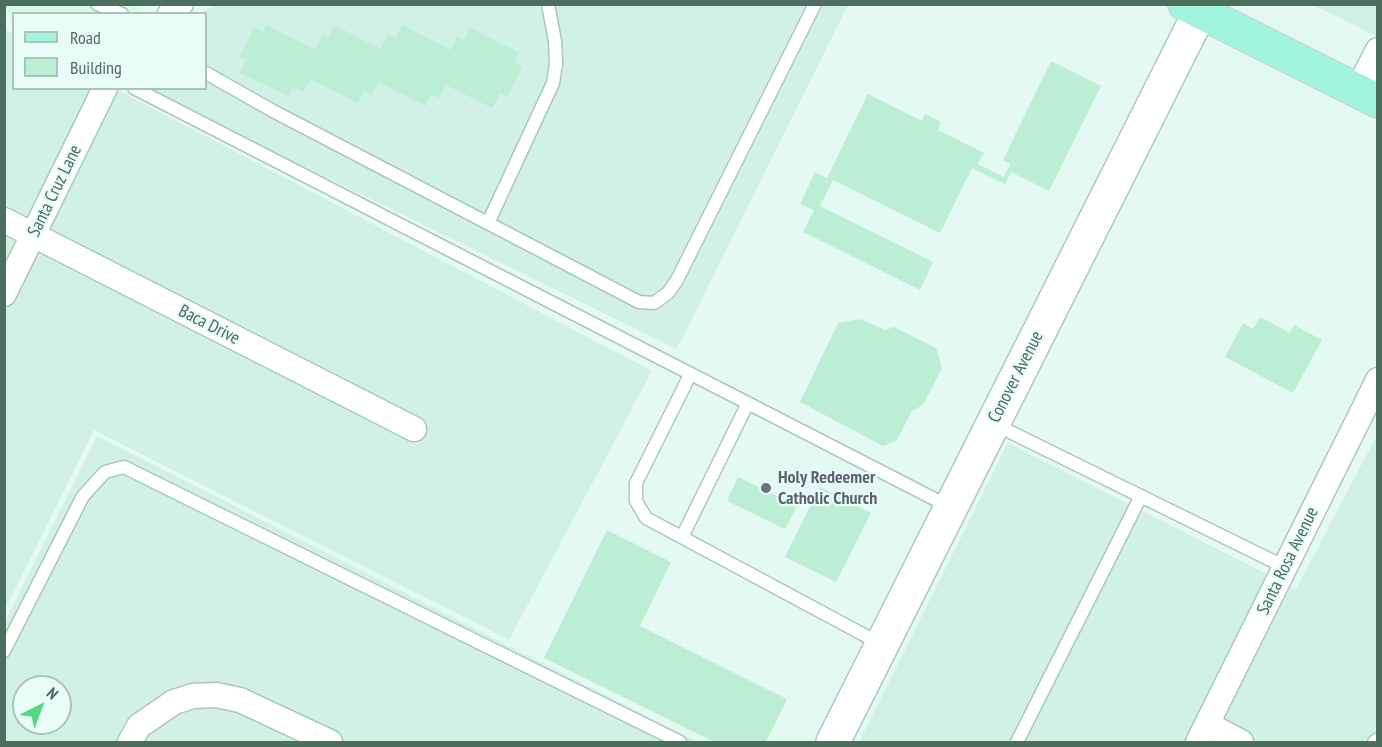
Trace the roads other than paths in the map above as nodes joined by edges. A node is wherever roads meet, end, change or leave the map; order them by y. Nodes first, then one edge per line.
1 (97, 4) edge
2 (548, 4) edge
3 (815, 4) edge
4 (1193, 8) edge
5 (117, 12) edge
6 (1377, 50) edge
7 (207, 74) edge
8 (104, 90) edge
9 (138, 90) edge
10 (1367, 96) edge
11 (4, 220) edge
12 (488, 223) junction
13 (34, 235) junction
14 (4, 294) edge
15 (690, 375) junction
16 (1377, 380) edge
17 (747, 405) junction
18 (993, 423) junction
19 (414, 429) dead end
20 (1141, 496) junction
21 (951, 507) junction
22 (682, 537) junction
23 (1285, 567) junction
24 (882, 645) junction
25 (4, 651) edge
26 (1203, 733) edge
27 (295, 734) edge
28 (1377, 739) edge
29 (130, 742) edge
30 (330, 742) edge
31 (680, 742) edge
32 (833, 742) edge
33 (1017, 742) edge
34 (1240, 742) edge
35 (1374, 742) edge

1 - 5 lane
2 - 12 lane
3 - 12 lane
4 - 10 main road
4 - 18 street, Conover Avenue
6 - 10 street
7 - 12 lane
8 - 13 street, Santa Cruz Lane
9 - 15 lane
11 - 13 street, Baca Drive
13 - 14 street, Santa Cruz Lane
13 - 19 street, Baca Drive
15 - 17 lane
15 - 22 lane
16 - 23 street, Santa Rosa Avenue
17 - 21 lane
17 - 22 lane
18 - 20 lane
18 - 21 street, Conover Avenue
20 - 23 lane
20 - 33 lane
21 - 24 street, Conover Avenue
22 - 24 lane
23 - 26 street, Santa Rosa Avenue
24 - 32 street, Conover Avenue
25 - 31 lane
26 - 34 street
27 - 29 street
27 - 30 street
28 - 35 lane

